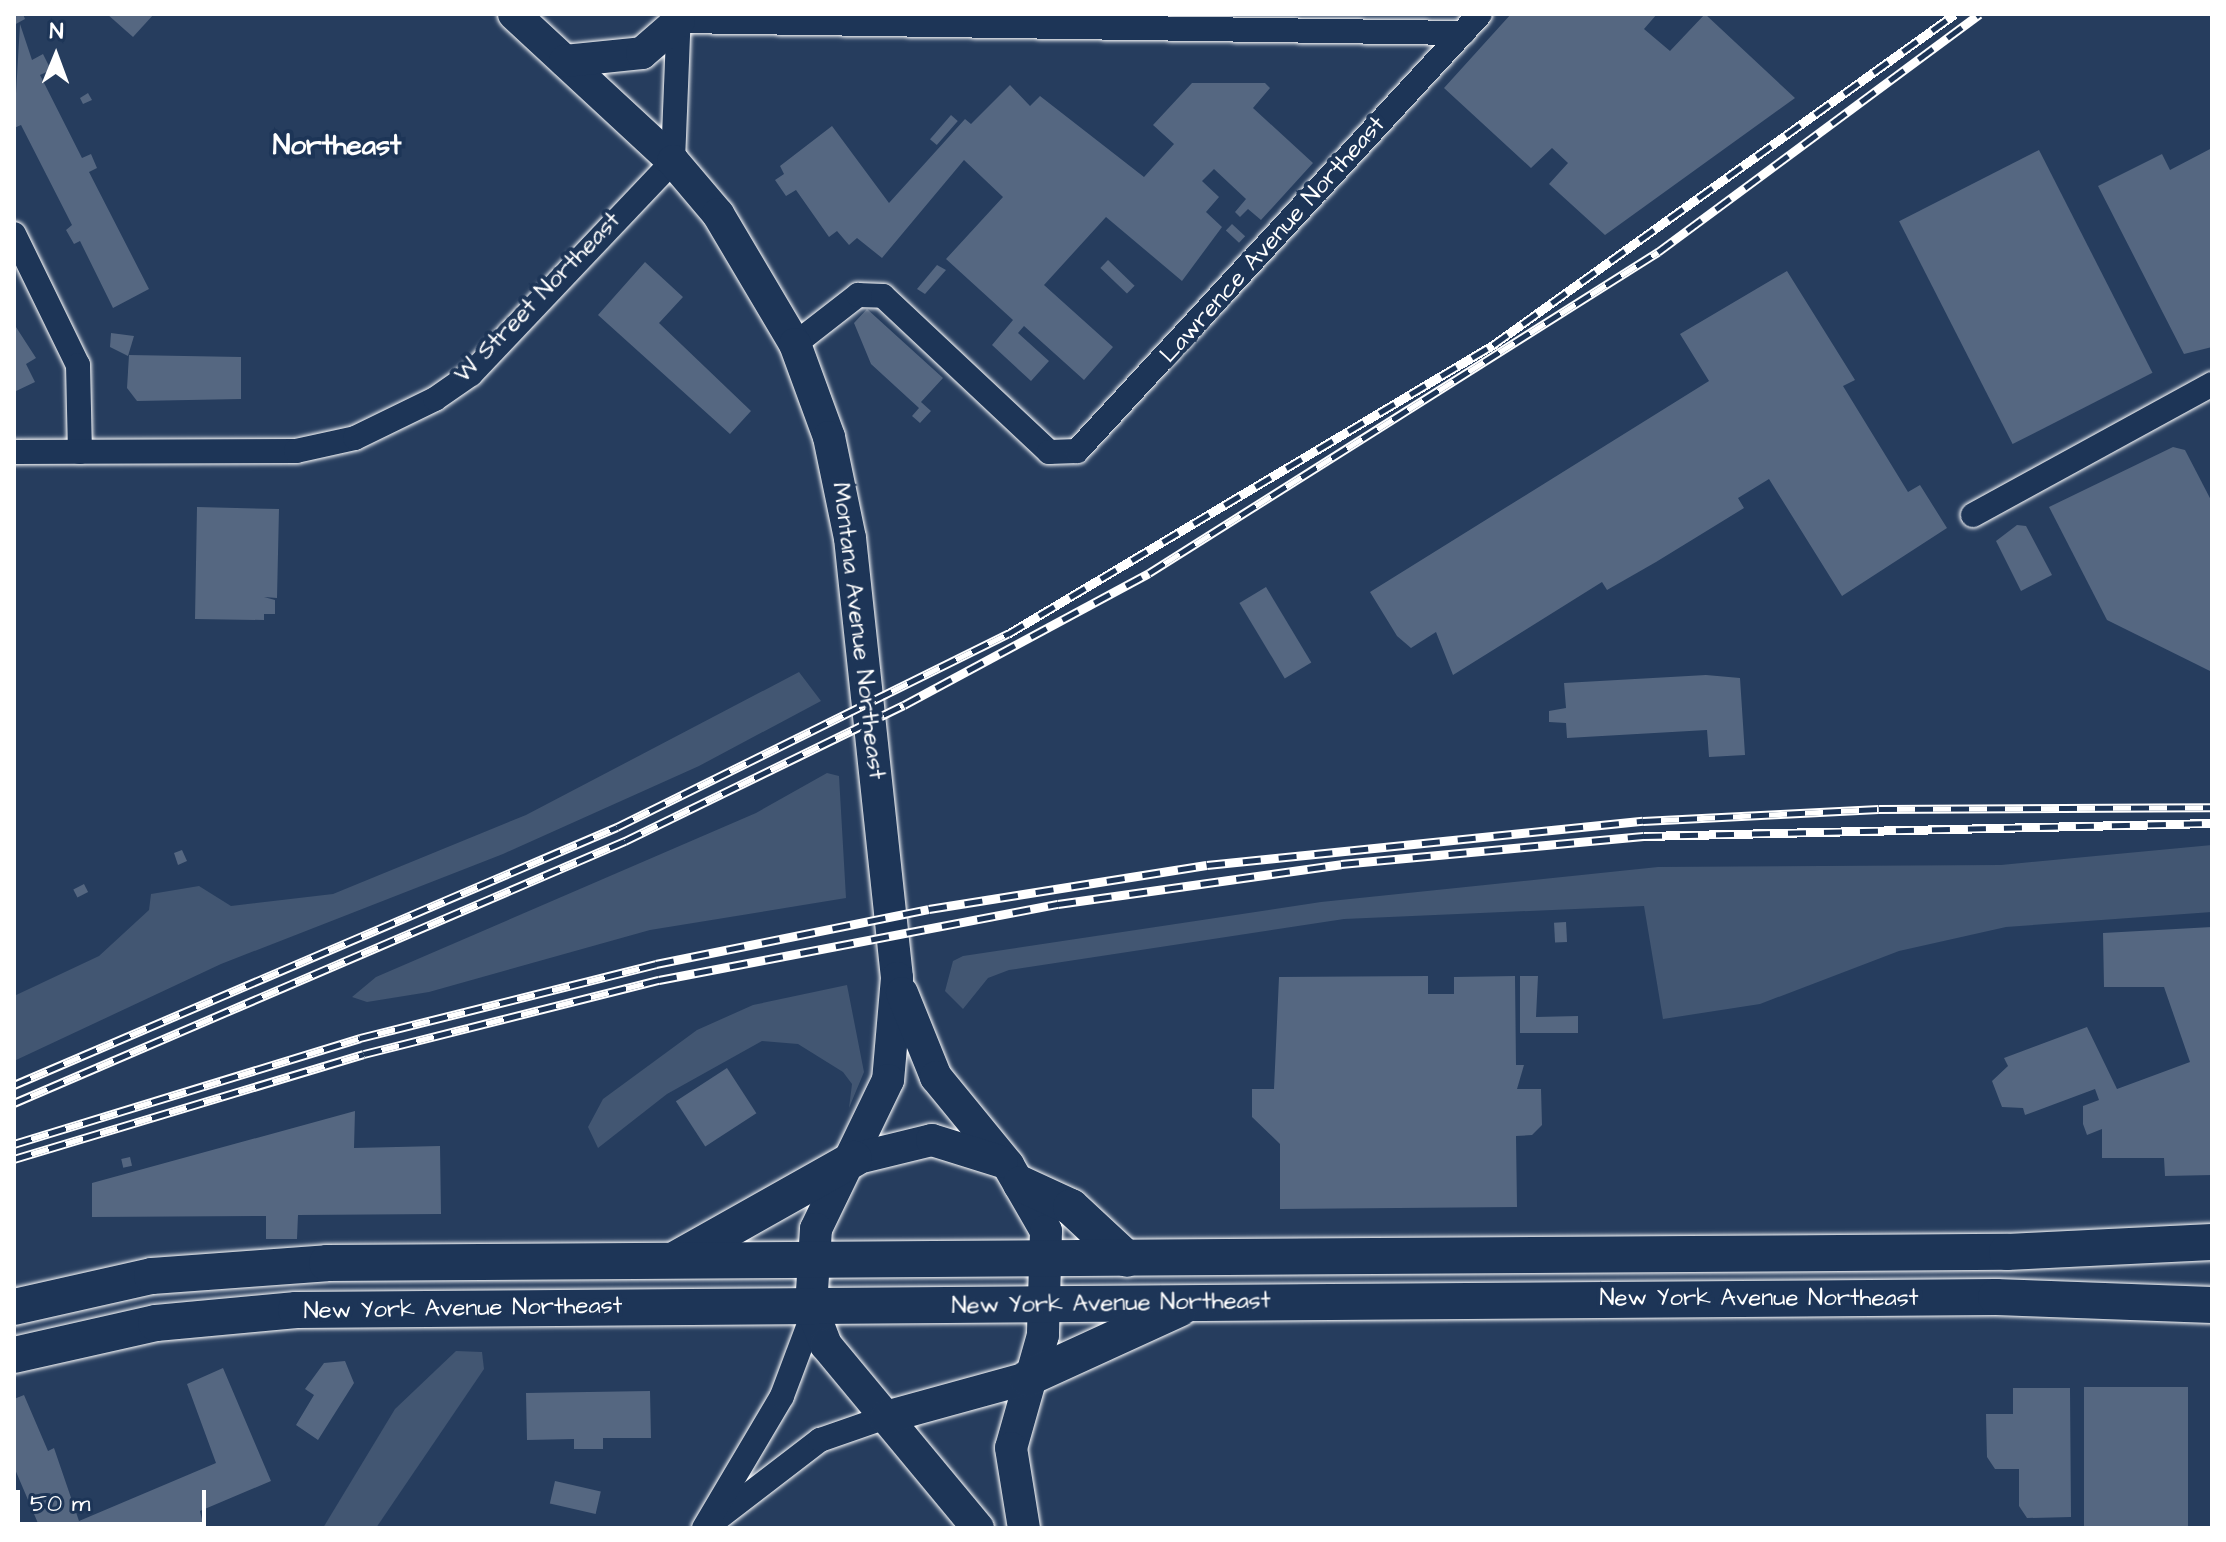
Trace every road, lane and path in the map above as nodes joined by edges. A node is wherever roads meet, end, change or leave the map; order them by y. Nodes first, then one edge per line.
1 (514, 14) edge
2 (1480, 14) edge
3 (679, 17) edge
4 (971, 20) edge
5 (1244, 22) edge
6 (1463, 33) junction
7 (565, 61) junction
8 (673, 161) junction
9 (14, 234) edge
10 (795, 344) junction
11 (2212, 384) edge
12 (14, 452) edge
13 (80, 452) junction
14 (1973, 515) dead end
15 (897, 978) junction
16 (854, 1159) junction
17 (1014, 1174) junction
18 (2212, 1242) edge
19 (2149, 1247) junction
20 (1832, 1254) junction
21 (1561, 1256) junction
22 (1048, 1259) junction
23 (1127, 1259) junction
24 (810, 1261) junction
25 (671, 1262) junction
26 (1833, 1298) junction
27 (1561, 1301) junction
28 (1195, 1303) junction
29 (2150, 1303) junction
30 (2207, 1303) edge
31 (1047, 1304) junction
32 (14, 1307) edge
33 (812, 1311) junction
34 (14, 1355) edge
35 (1028, 1378) junction
36 (886, 1417) junction
37 (704, 1528) edge
38 (978, 1528) edge
39 (1024, 1528) edge

1 - 7 main road, Montana Avenue Northeast
2 - 6 street, Lawrence Avenue Northeast
3 - 4 street
3 - 7 main road
3 - 8 street
4 - 5 street
5 - 6 street
6 - 10 street, Lawrence Avenue Northeast
7 - 8 main road, Montana Avenue Northeast
8 - 10 main road, Montana Avenue Northeast
8 - 13 street, W Street Northeast
9 - 13 street
10 - 15 main road, Montana Avenue Northeast
11 - 14 street
12 - 13 street, W Street Northeast
15 - 16 main road, Montana Avenue Northeast
15 - 17 main road, Montana Avenue Northeast
16 - 17 main road
16 - 24 main road, Montana Avenue Northeast
16 - 25 highway
17 - 22 main road, Montana Avenue Northeast
17 - 23 highway
18 - 19 highway, New York Avenue Northeast
19 - 20 highway, New York Avenue Northeast
19 - 29 highway
20 - 21 highway, New York Avenue Northeast
20 - 26 highway
21 - 23 highway, New York Avenue Northeast
21 - 27 highway
22 - 23 highway, New York Avenue Northeast
22 - 24 highway, New York Avenue Northeast
22 - 31 main road, Montana Avenue Northeast
24 - 25 highway, New York Avenue Northeast
24 - 33 main road, Montana Avenue Northeast
25 - 32 highway, New York Avenue Northeast
26 - 27 highway, New York Avenue Northeast
26 - 29 highway, New York Avenue Northeast
27 - 28 highway, New York Avenue Northeast
28 - 31 highway, New York Avenue Northeast
28 - 35 highway
29 - 30 highway, New York Avenue Northeast
31 - 33 highway, New York Avenue Northeast
31 - 35 main road, Montana Avenue Northeast
33 - 34 highway, New York Avenue Northeast
33 - 36 main road
33 - 37 street
35 - 36 main road
35 - 39 main road
36 - 37 street
36 - 38 main road

